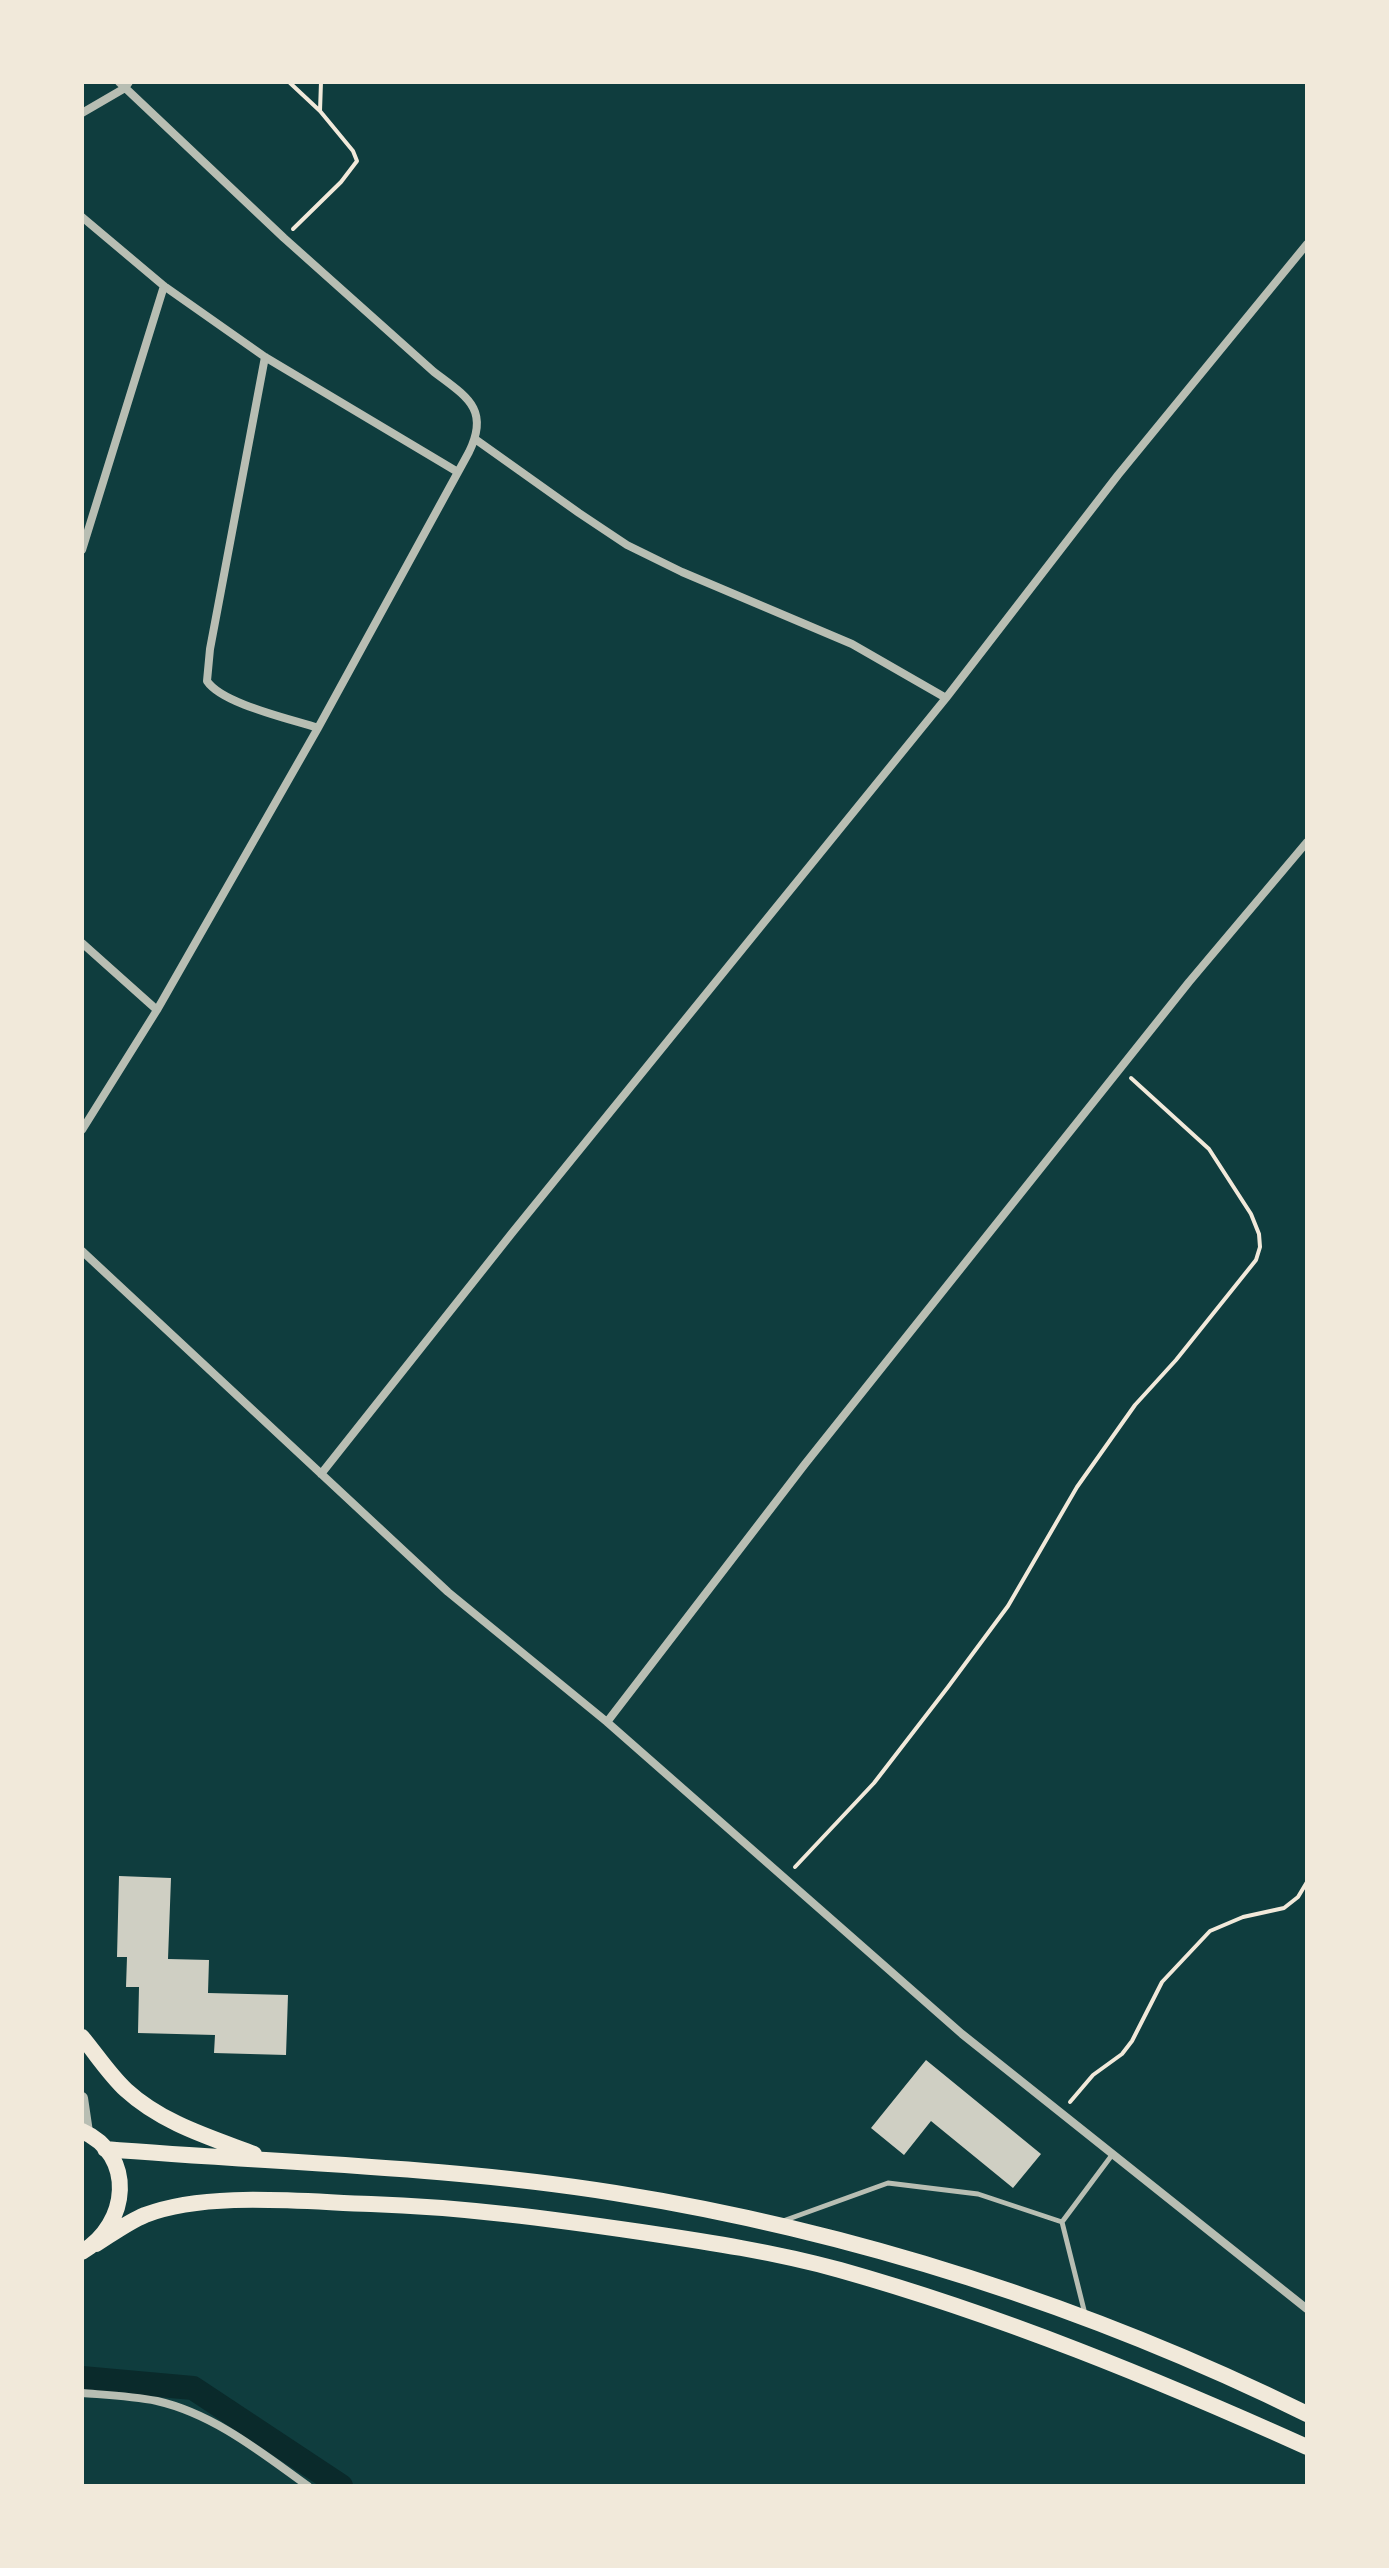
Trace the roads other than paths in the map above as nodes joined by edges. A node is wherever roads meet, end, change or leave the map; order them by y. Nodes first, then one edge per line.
1 (124, 84) edge
2 (82, 113) edge
3 (82, 217) edge
4 (1307, 244) edge
5 (164, 286) junction
6 (265, 357) junction
7 (475, 439) junction
8 (456, 471) junction
9 (82, 550) edge
10 (946, 698) junction
11 (318, 728) junction
12 (1307, 842) edge
13 (82, 943) edge
14 (157, 1010) junction
15 (82, 1130) edge
16 (82, 1251) edge
17 (321, 1474) junction
18 (607, 1722) junction
19 (82, 2037) edge
20 (82, 2098) edge
21 (84, 2132) edge
22 (105, 2149) junction
23 (1112, 2155) junction
24 (267, 2159) junction
25 (1062, 2222) junction
26 (773, 2225) junction
27 (89, 2248) edge
28 (1307, 2309) edge
29 (1086, 2319) junction
30 (82, 2393) edge
31 (1307, 2414) edge
32 (1307, 2447) edge
33 (308, 2486) edge

1 - 2 street
1 - 7 street
3 - 5 street
4 - 10 street
5 - 6 street
5 - 9 street
6 - 8 street
6 - 11 street
7 - 8 street
7 - 10 street
8 - 11 street
10 - 17 street
11 - 14 street
12 - 18 street
13 - 14 street
14 - 15 street
16 - 17 street
17 - 18 street
18 - 23 street
19 - 24 highway
20 - 21 street
21 - 22 highway
22 - 24 highway
22 - 27 highway
23 - 25 lane
23 - 28 street
24 - 26 highway
25 - 26 lane
25 - 29 lane
26 - 29 highway
27 - 32 highway
29 - 31 highway
30 - 33 street

